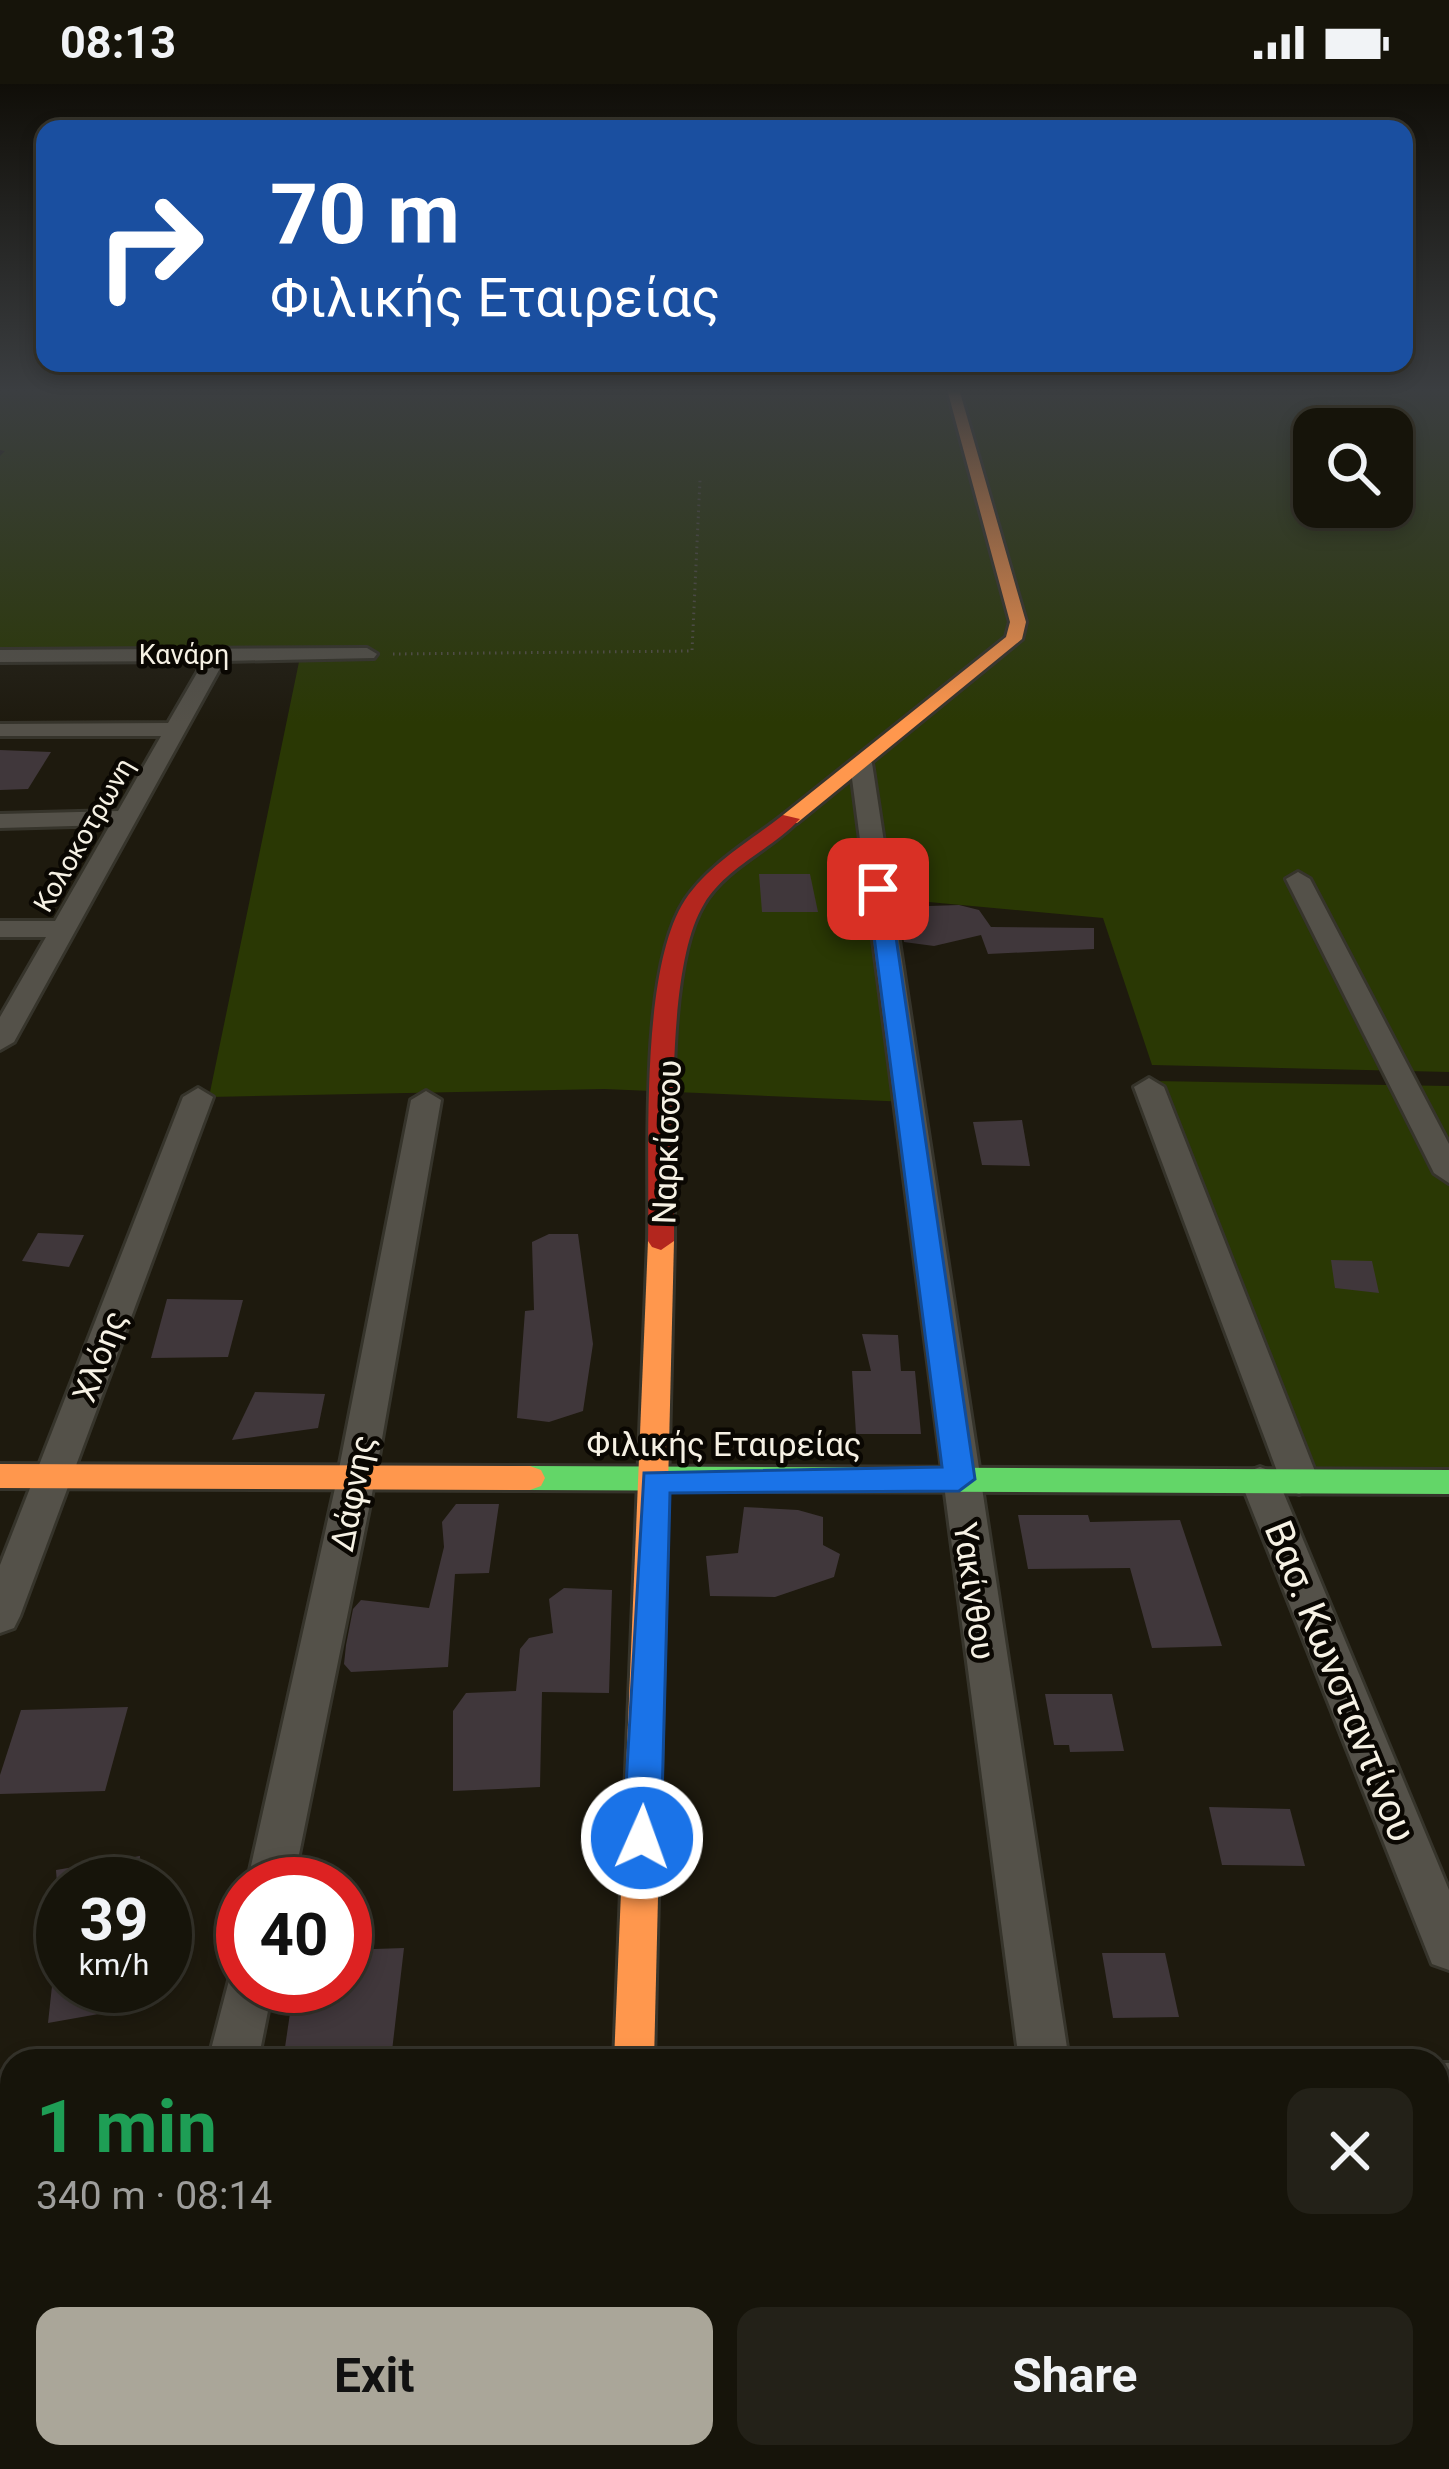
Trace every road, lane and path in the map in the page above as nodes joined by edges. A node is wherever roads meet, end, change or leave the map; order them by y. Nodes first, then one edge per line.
1 (699, 500) edge
2 (983, 500) edge
3 (367, 654) joint
4 (217, 655) junction
5 (0, 656) edge
6 (0, 730) edge
7 (178, 730) junction
8 (861, 763) junction
9 (130, 818) junction
10 (0, 820) edge
11 (1298, 879) dead end
12 (0, 929) edge
13 (66, 929) junction
14 (0, 1042) edge
15 (1149, 1087) dead end
16 (198, 1096) dead end
17 (426, 1100) dead end
18 (1449, 1173) edge
19 (0, 1476) edge
20 (53, 1477) junction
21 (356, 1479) junction
22 (959, 1479) junction
23 (655, 1481) junction
24 (1280, 1481) junction
25 (1449, 1482) edge
26 (0, 1616) edge
27 (276, 1857) edge
28 (1449, 1947) edge
29 (243, 2013) edge
30 (236, 2049) edge
31 (634, 2049) edge
32 (1042, 2049) edge

1 - 3 path
2 - 8 street, Ναρκίσσου
3 - 4 street, Κανάρη
4 - 5 street, Κανάρη
4 - 7 street, Κολοκοτρωνη
6 - 7 street
7 - 9 street, Κολοκοτρωνη
8 - 22 street, Υακίνθου
8 - 23 street, Ναρκίσσου
9 - 10 street
9 - 13 street, Κολοκοτρωνη
11 - 18 street
12 - 13 street
13 - 14 street, Κολοκοτρωνη
15 - 24 street, Βασ. Κωνσταντίνου
16 - 20 street, Χλόης
17 - 21 street, Δάφνης
19 - 20 street, Φιλικής Εταιρείας
20 - 21 street, Φιλικής Εταιρείας
20 - 26 street, Χλόης
21 - 23 street, Φιλικής Εταιρείας
21 - 27 street, Δάφνης
22 - 23 street, Φιλικής Εταιρείας
22 - 24 street, Φιλικής Εταιρείας
22 - 32 street, Υακίνθου
23 - 31 street, Ναρκίσσου
24 - 25 street, Φιλικής Εταιρείας
24 - 28 street, Βασ. Κωνσταντίνου
29 - 30 street

